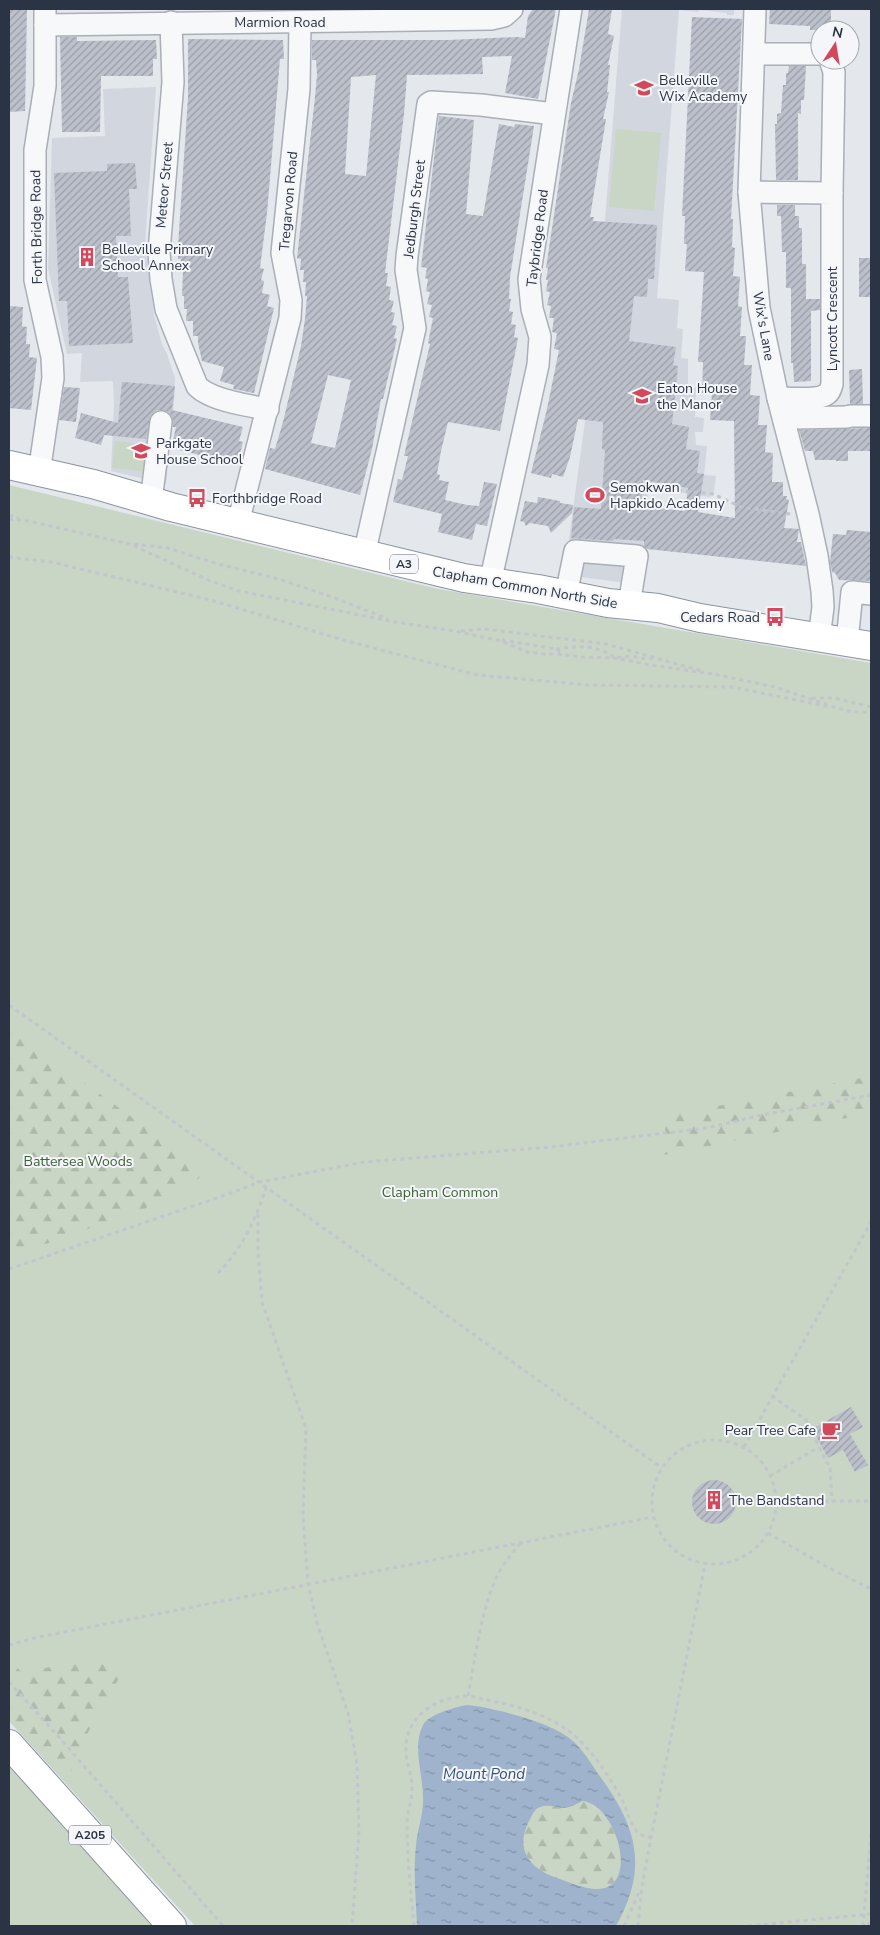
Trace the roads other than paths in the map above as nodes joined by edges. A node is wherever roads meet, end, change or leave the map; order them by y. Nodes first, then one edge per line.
1 (512, 9) edge
2 (571, 9) edge
3 (754, 9) edge
4 (44, 17) edge
5 (171, 22) junction
6 (300, 22) junction
7 (754, 54) junction
8 (810, 54) edge
9 (833, 70) edge
10 (554, 114) junction
11 (750, 192) junction
12 (832, 193) junction
13 (778, 398) junction
14 (268, 409) junction
15 (856, 417) edge
16 (784, 420) junction
17 (161, 422) dead end
18 (9, 465) edge
19 (39, 473) junction
20 (152, 501) junction
21 (238, 524) junction
22 (364, 555) junction
23 (490, 583) junction
24 (871, 594) edge
25 (566, 595) junction
26 (630, 605) junction
27 (819, 638) junction
28 (859, 644) edge
29 (9, 1744) edge
30 (172, 1926) edge

1 - 6 street, Marmion Road
2 - 10 street, Taybridge Road
3 - 7 street, Wix's Lane
4 - 5 street, Marmion Road
4 - 19 street, Forth Bridge Road
5 - 6 street, Marmion Road
5 - 14 street, Meteor Street
6 - 14 street, Tregarvon Road
7 - 8 street
7 - 11 street, Wix's Lane
9 - 12 street, Lyncott Crescent
10 - 22 street, Jedburgh Street
10 - 23 street, Taybridge Road
11 - 12 street
11 - 13 street, Wix's Lane
12 - 13 street, Lyncott Crescent
13 - 16 street, Wix's Lane
14 - 21 street, Tregarvon Road
15 - 16 street
16 - 27 street, Wix's Lane
17 - 20 street
18 - 19 highway, Clapham Common North Side / A3
19 - 20 highway, Clapham Common North Side / A3
20 - 21 highway, Clapham Common North Side / A3
21 - 22 highway, Clapham Common North Side / A3
22 - 23 highway, Clapham Common North Side / A3
23 - 25 highway, Clapham Common North Side / A3
24 - 28 street
25 - 26 highway, Clapham Common North Side / A3
25 - 26 street
26 - 27 highway, Clapham Common North Side / A3
27 - 28 highway, Clapham Common North Side / A3
29 - 30 highway, A205

